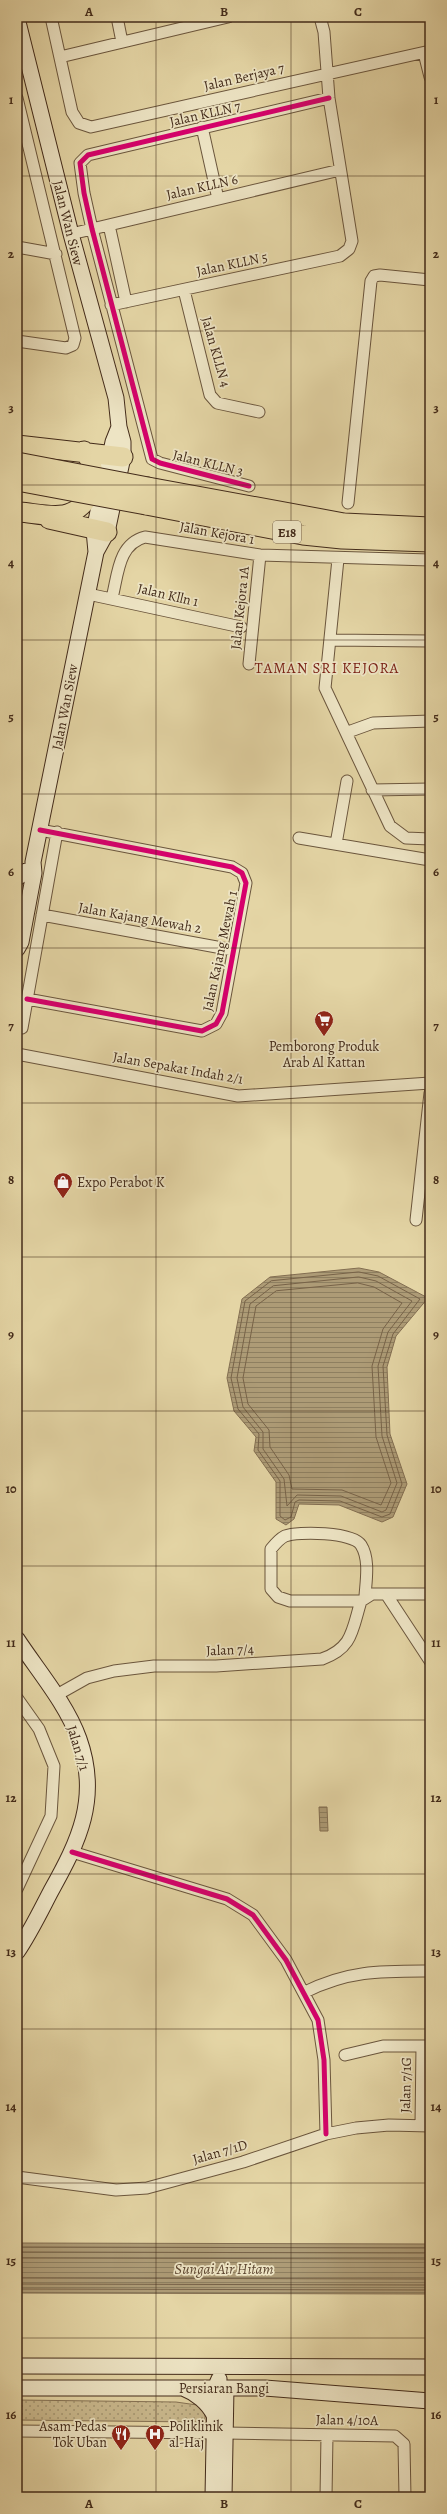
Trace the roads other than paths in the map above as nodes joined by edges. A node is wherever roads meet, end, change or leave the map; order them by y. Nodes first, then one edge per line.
1 (51, 17) edge
2 (117, 17) edge
3 (228, 17) edge
4 (320, 17) edge
5 (17, 18) edge
6 (181, 22) edge
7 (122, 42) junction
8 (427, 52) edge
9 (60, 57) junction
10 (327, 73) junction
11 (430, 77) edge
12 (17, 98) edge
13 (329, 98) junction
14 (202, 127) junction
15 (340, 170) junction
16 (218, 199) junction
17 (109, 225) junction
18 (92, 229) junction
19 (71, 234) junction
20 (17, 247) edge
21 (56, 254) junction
22 (430, 280) edge
23 (184, 290) junction
24 (126, 302) junction
25 (112, 305) junction
26 (17, 341) edge
27 (259, 412) dead end
28 (17, 445) edge
29 (84, 451) junction
30 (117, 456) junction
31 (17, 462) edge
32 (17, 481) edge
33 (249, 486) dead end
34 (348, 503) dead end
35 (18, 511) edge
36 (430, 527) edge
37 (101, 531) junction
38 (430, 542) edge
39 (260, 555) junction
40 (338, 559) junction
41 (430, 560) edge
42 (88, 594) junction
43 (112, 598) junction
44 (241, 627) dead end
45 (330, 640) junction
46 (430, 641) edge
47 (249, 664) dead end
48 (430, 721) edge
49 (348, 732) junction
50 (347, 781) dead end
51 (430, 789) edge
52 (372, 790) junction
53 (40, 830) junction
54 (57, 832) junction
55 (299, 838) dead end
56 (430, 839) edge
57 (336, 844) junction
58 (430, 860) edge
59 (25, 870) edge
60 (22, 899) edge
61 (42, 915) junction
62 (17, 916) edge
63 (17, 949) edge
64 (233, 950) junction
65 (27, 999) junction
66 (22, 1028) dead end
67 (17, 1054) edge
68 (430, 1083) edge
69 (430, 1093) edge
70 (416, 1220) dead end
71 (386, 1594) junction
72 (430, 1594) edge
73 (366, 1597) junction
74 (17, 1639) edge
75 (430, 1661) edge
76 (56, 1696) junction
77 (17, 1698) edge
78 (72, 1852) junction
79 (17, 1889) edge
80 (17, 1952) edge
81 (430, 1971) edge
82 (305, 1992) junction
83 (426, 2046) edge
84 (345, 2055) dead end
85 (425, 2125) edge
86 (326, 2134) junction
87 (17, 2177) edge
88 (17, 2366) edge
89 (86, 2366) junction
90 (411, 2366) junction
91 (430, 2366) edge
92 (220, 2385) junction
93 (17, 2388) edge
94 (184, 2388) junction
95 (265, 2388) junction
96 (430, 2401) edge
97 (220, 2416) junction
98 (17, 2431) edge
99 (224, 2433) junction
100 (328, 2435) junction
101 (213, 2497) edge
102 (224, 2497) edge
103 (326, 2497) edge
104 (405, 2497) edge

1 - 9 street
2 - 7 street
3 - 6 street
4 - 10 street
5 - 19 street, Jalan Wan Siew
6 - 7 street
7 - 9 street
8 - 10 street, Jalan Berjaya 7
8 - 11 street
9 - 10 street, Jalan Berjaya 7
10 - 13 street
12 - 21 street
13 - 14 street, Jalan KLLN 7
13 - 15 street
14 - 16 street
14 - 18 street, Jalan KLLN 7
15 - 16 street, Jalan KLLN 6
15 - 23 street, Jalan KLLN 5
16 - 17 street, Jalan KLLN 6
17 - 18 street, Jalan KLLN 6
17 - 24 street
18 - 19 street, Jalan KLLN 6
18 - 25 street
19 - 30 street, Jalan Wan Siew
20 - 21 street
21 - 26 street
22 - 34 street
23 - 24 street, Jalan KLLN 5
23 - 27 street, Jalan KLLN 4
24 - 25 street, Jalan KLLN 5
25 - 33 street, Jalan KLLN 3
28 - 29 highway
29 - 30 highway
29 - 35 highway
30 - 37 street, Jalan Wan Siew
31 - 36 highway, E18, bridge
32 - 38 highway, E18, bridge
35 - 37 highway
37 - 42 street, Jalan Wan Siew
39 - 40 street, Jalan Kejora 1
39 - 43 street, Jalan Kejora 1
39 - 47 street, Jalan Kejora 1A
40 - 41 street, Jalan Kejora 1
40 - 45 street
42 - 43 street, Jalan Klln 1
42 - 53 street, Jalan Wan Siew
43 - 44 street, Jalan Klln 1
45 - 46 street
45 - 49 street
48 - 49 street
49 - 52 street
50 - 57 street
51 - 52 street
52 - 56 street
53 - 54 street, Jalan Kajang Mewah 1
53 - 59 street, Jalan Wan Siew
54 - 61 street
54 - 64 street, Jalan Kajang Mewah 1
55 - 57 street
57 - 58 street
59 - 60 street, Jalan Wan Siew
60 - 62 street, Jalan Wan Siew
60 - 63 street, Jalan Wan Siew
61 - 64 street, Jalan Kajang Mewah 2
61 - 65 street
64 - 65 street, Jalan Kajang Mewah 1
65 - 66 street
67 - 68 street, Jalan Sepakat Indah 2/1
69 - 70 street
71 - 72 street
71 - 73 street
71 - 75 street
73 - 73 street
73 - 76 street, Jalan 7/4
74 - 76 street, Jalan 7/1
76 - 78 street, Jalan 7/1
77 - 79 street
78 - 80 street, Jalan 7/1
78 - 82 street
81 - 82 street
82 - 86 street
83 - 84 street
83 - 85 street, Jalan 7/1G
85 - 86 street, Jalan 7/1D
86 - 87 street, Jalan 7/1D
88 - 89 street, Persiaran Bangi
89 - 90 street, Persiaran Bangi
89 - 92 street
90 - 91 street, Persiaran Bangi
90 - 92 street
92 - 94 street, Persiaran Bangi
92 - 95 street, Persiaran Bangi
92 - 97 street
93 - 94 street, Persiaran Bangi
94 - 97 street
95 - 96 street, Persiaran Bangi
95 - 97 street
97 - 99 street
98 - 99 street, Jalan 4/10A
99 - 100 street, Jalan 4/10A
99 - 101 street
99 - 102 street
100 - 103 street
100 - 104 street, Jalan 4/10A

